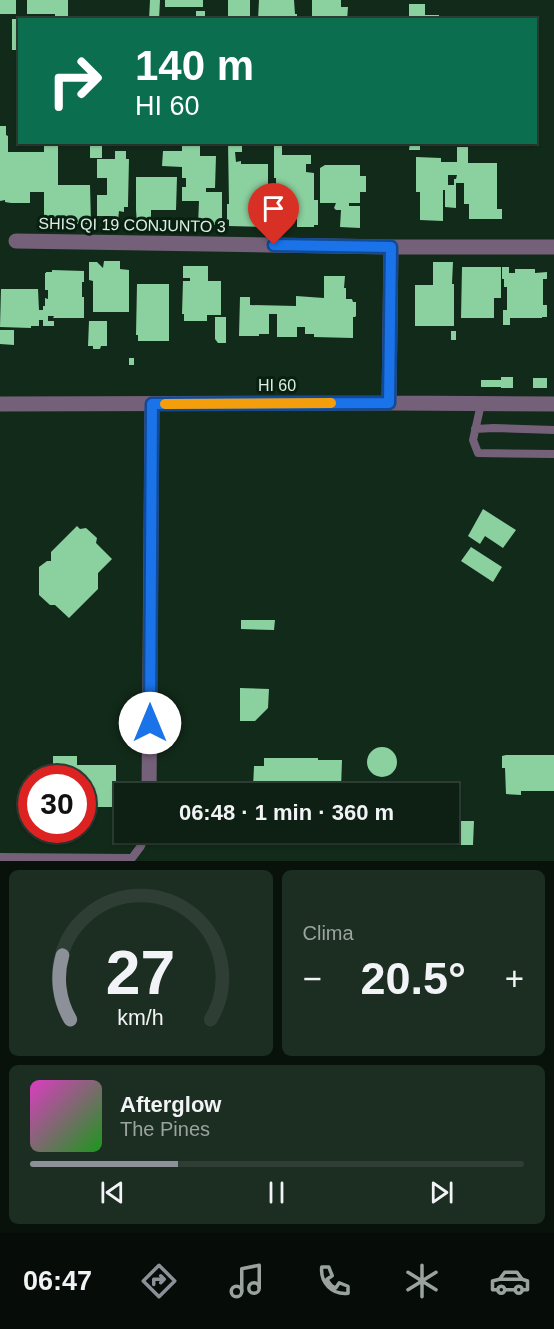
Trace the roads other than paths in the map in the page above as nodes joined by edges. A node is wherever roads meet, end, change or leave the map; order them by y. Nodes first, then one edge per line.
1 (16, 241) dead end
2 (391, 247) junction
3 (554, 247) edge
4 (389, 403) junction
5 (0, 404) edge
6 (152, 404) junction
7 (481, 404) junction
8 (554, 404) edge
9 (475, 429) junction
10 (554, 430) edge
11 (554, 454) edge
12 (149, 783) edge
13 (142, 843) edge
14 (0, 857) edge

1 - 2 street, SHIS QI 19 CONJUNTO 3
2 - 3 street, SHIS QI 19 CONJUNTO 3
2 - 4 street
4 - 6 street, HI 60
4 - 7 street, HI 60
5 - 6 street, HI 60
6 - 12 street
7 - 8 street, HI 60
7 - 9 lane
9 - 10 lane
9 - 11 lane
13 - 14 lane

